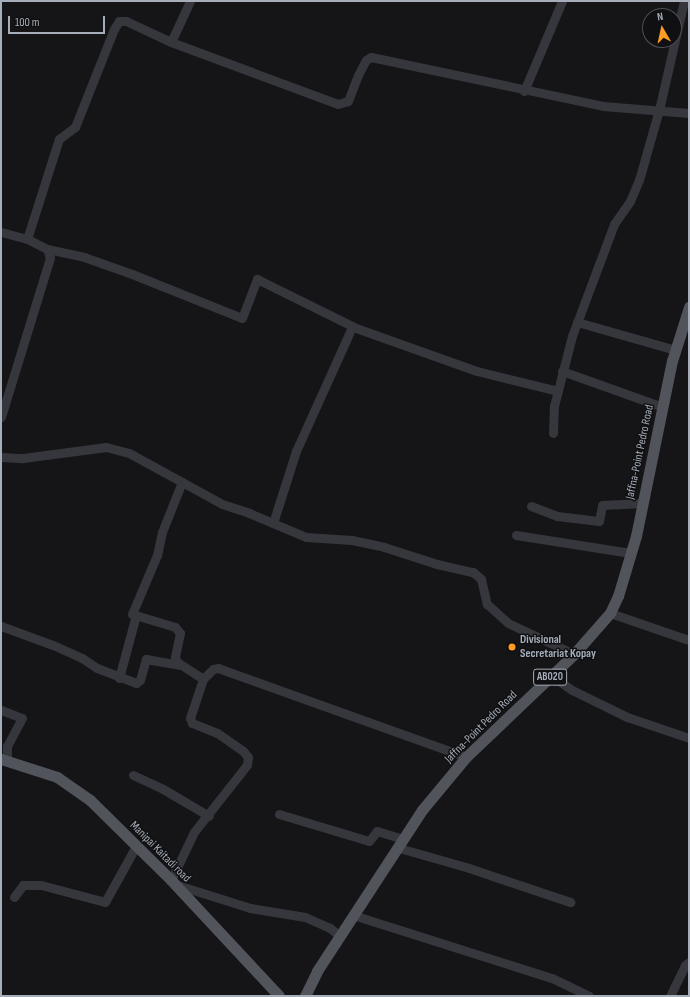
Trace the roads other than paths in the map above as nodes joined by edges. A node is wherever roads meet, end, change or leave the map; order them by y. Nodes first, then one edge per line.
1 (190, 1) edge
2 (562, 1) edge
3 (684, 1) edge
4 (171, 42) junction
5 (524, 91) junction
6 (659, 110) junction
7 (689, 113) edge
8 (1, 232) edge
9 (27, 239) junction
10 (47, 248) junction
11 (688, 310) edge
12 (577, 322) junction
13 (352, 326) junction
14 (675, 350) junction
15 (562, 371) junction
16 (558, 391) junction
17 (663, 407) junction
18 (1, 417) edge
19 (554, 433) dead end
20 (1, 457) edge
21 (182, 482) junction
22 (643, 503) junction
23 (531, 506) dead end
24 (273, 523) junction
25 (516, 535) dead end
26 (631, 553) junction
27 (610, 612) junction
28 (136, 615) junction
29 (1, 626) edge
30 (689, 640) edge
31 (574, 654) junction
32 (180, 665) junction
33 (552, 676) junction
34 (119, 678) junction
35 (204, 679) junction
36 (1, 710) edge
37 (689, 738) edge
38 (466, 757) junction
39 (4, 760) edge
40 (133, 775) dead end
41 (279, 814) dead end
42 (209, 816) junction
43 (401, 844) junction
44 (136, 846) junction
45 (173, 882) junction
46 (14, 897) dead end
47 (570, 902) dead end
48 (353, 915) junction
49 (340, 936) junction
50 (689, 962) edge
51 (279, 996) edge
52 (305, 996) edge
53 (588, 996) edge
54 (670, 996) edge

1 - 4 street
2 - 5 street
3 - 6 street
4 - 5 street
4 - 9 street
5 - 6 street
6 - 7 street
6 - 12 street
8 - 9 street
9 - 10 street
10 - 13 street
10 - 18 street
11 - 14 main road, Jaffna-Point Pedro Road / AB020
12 - 14 street
12 - 15 street
13 - 16 street
13 - 24 street
14 - 17 main road, Jaffna-Point Pedro Road / AB020
15 - 16 street
15 - 17 street
16 - 19 street
17 - 22 main road, Jaffna-Point Pedro Road / AB020
20 - 21 street
21 - 24 street
21 - 28 street
22 - 23 street
22 - 26 main road, Jaffna-Point Pedro Road / AB020
24 - 31 street
25 - 26 street
26 - 27 main road, Jaffna-Point Pedro Road / AB020
27 - 30 street
27 - 31 main road, Jaffna-Point Pedro Road / AB020
28 - 32 street
28 - 34 street
29 - 34 street
31 - 33 main road, Jaffna-Point Pedro Road / AB020
32 - 34 street
32 - 35 street
33 - 37 street
33 - 38 main road, Jaffna-Point Pedro Road / AB020
35 - 38 street
35 - 42 street
36 - 39 street
38 - 43 main road, Jaffna-Point Pedro Road / AB020
39 - 44 main road, Manipai Kaitadi road
40 - 42 street
41 - 43 street
42 - 45 street
43 - 47 street
43 - 48 main road, Jaffna-Point Pedro Road / AB020
44 - 45 main road, Manipai Kaitadi road
44 - 46 street
45 - 49 street
45 - 51 main road, Manipai Kaitadi road
48 - 49 main road, Jaffna-Point Pedro Road / AB020
48 - 53 street
49 - 52 main road, Jaffna-Point Pedro Road / AB020
50 - 54 street

